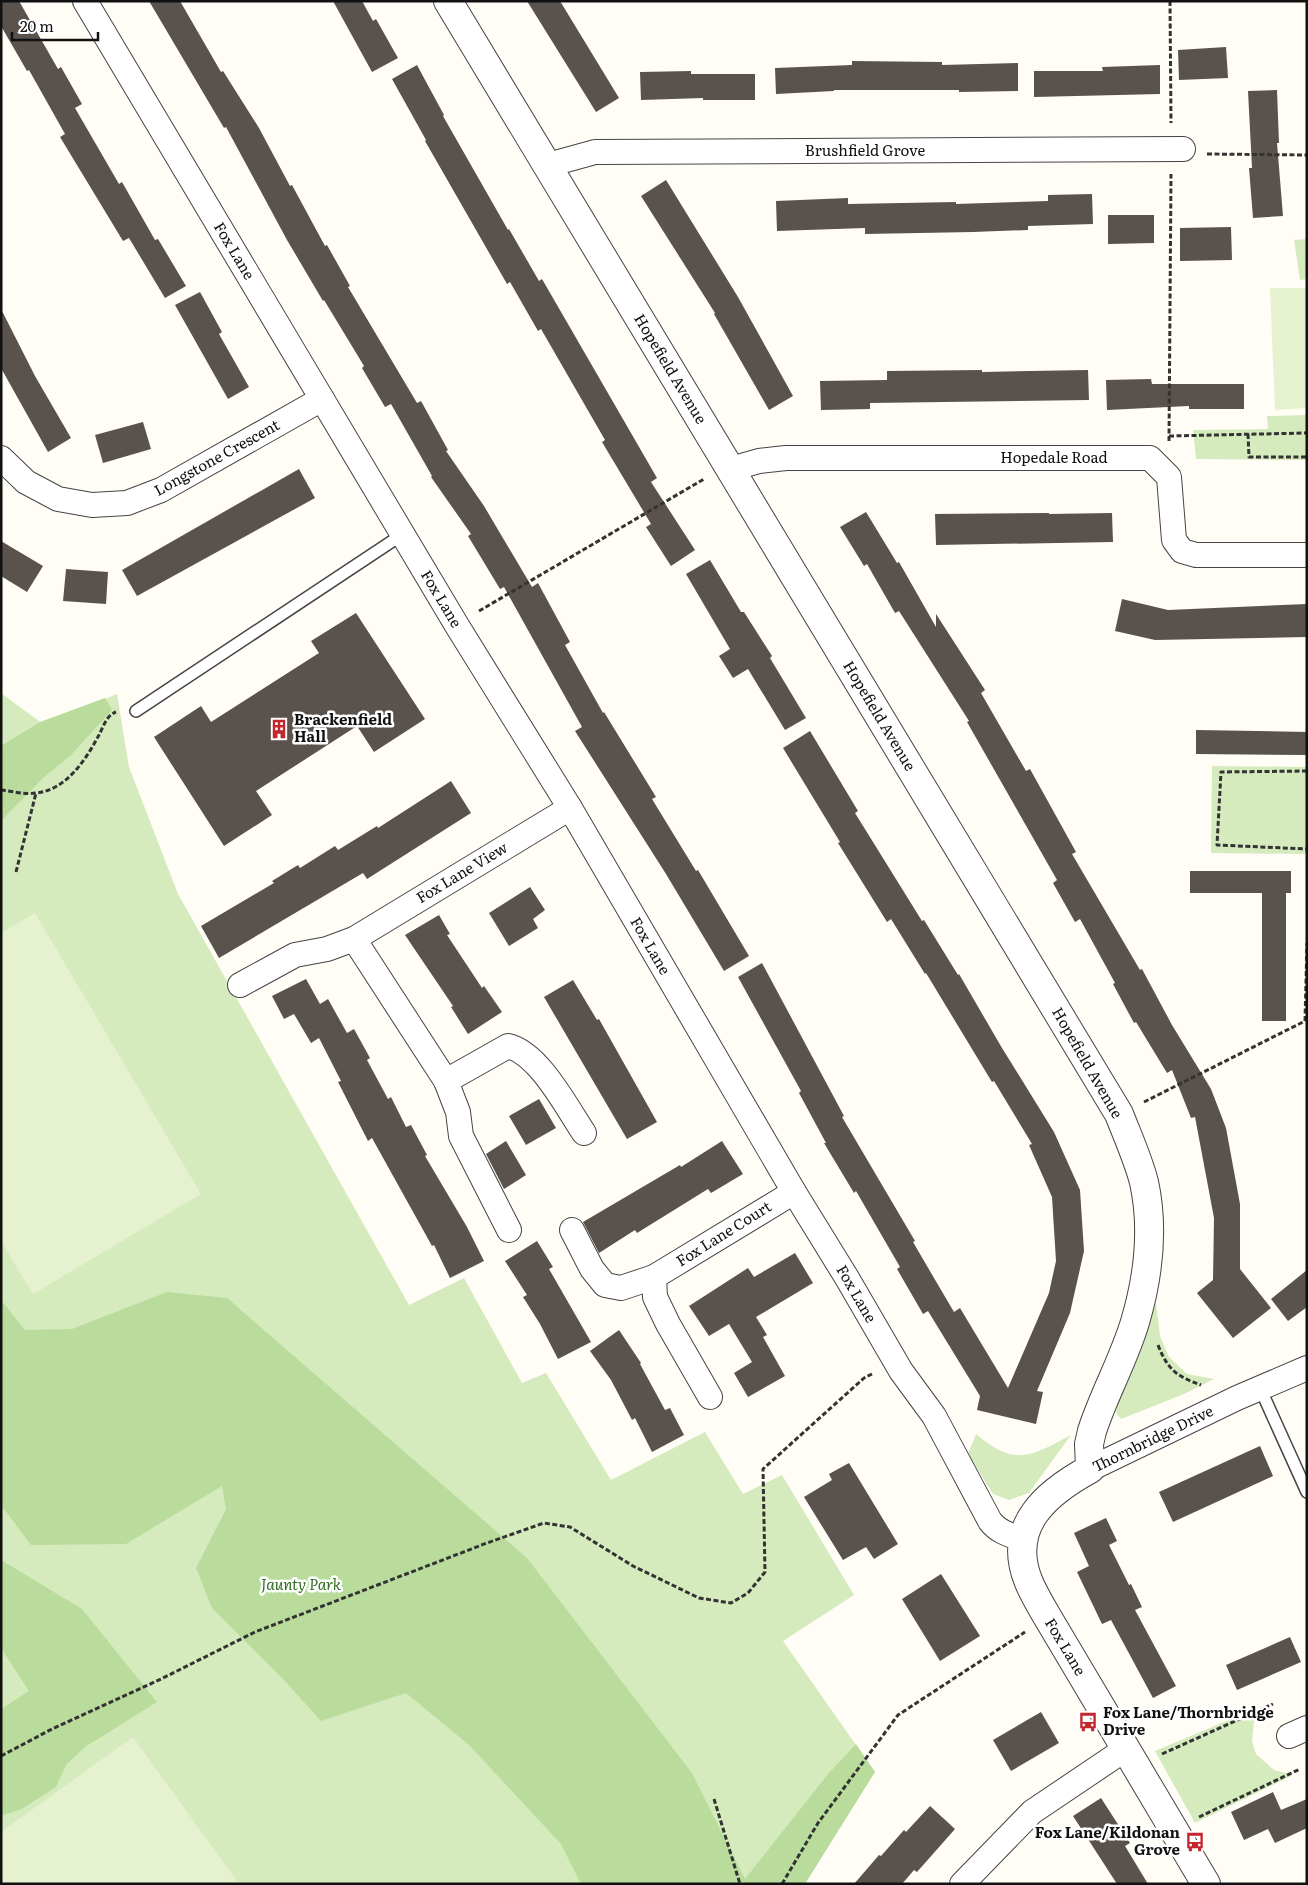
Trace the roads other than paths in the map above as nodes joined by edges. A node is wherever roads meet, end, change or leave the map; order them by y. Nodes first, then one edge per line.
1 (85, 1) edge
2 (448, 1) edge
3 (1177, 149) road end
4 (548, 166) junction
5 (322, 399) junction
6 (1, 458) edge
7 (731, 470) junction
8 (403, 534) junction
9 (1307, 556) edge
10 (136, 711) road end
11 (570, 808) junction
12 (354, 939) junction
13 (240, 985) dead end
14 (446, 1081) junction
15 (584, 1134) dead end
16 (794, 1192) junction
17 (509, 1230) dead end
18 (572, 1230) dead end
19 (654, 1277) junction
20 (1307, 1368) edge
21 (1260, 1388) junction
22 (710, 1397) dead end
23 (1090, 1469) junction
24 (1307, 1492) edge
25 (1022, 1539) junction
26 (1132, 1757) junction
27 (962, 1884) edge
28 (1206, 1884) edge

1 - 5 street, Fox Lane
2 - 4 street, Hopefield Avenue
3 - 4 street, Brushfield Grove
4 - 7 street, Hopefield Avenue
5 - 6 street, Longstone Crescent
5 - 8 street, Fox Lane
7 - 9 street, Hopedale Road
7 - 23 street, Hopefield Avenue
8 - 10 lane
8 - 11 street, Fox Lane
11 - 12 street, Fox Lane View
11 - 16 street, Fox Lane
12 - 13 street, Fox Lane View
12 - 14 street
14 - 15 street
14 - 17 street
16 - 19 street, Fox Lane Court
16 - 25 street, Fox Lane
18 - 19 street, Fox Lane Court
19 - 22 street
20 - 21 street, Thornbridge Drive
21 - 23 street, Thornbridge Drive
21 - 24 lane
23 - 25 street, Thornbridge Drive
25 - 26 street, Fox Lane
26 - 27 street
26 - 28 street, Fox Lane

